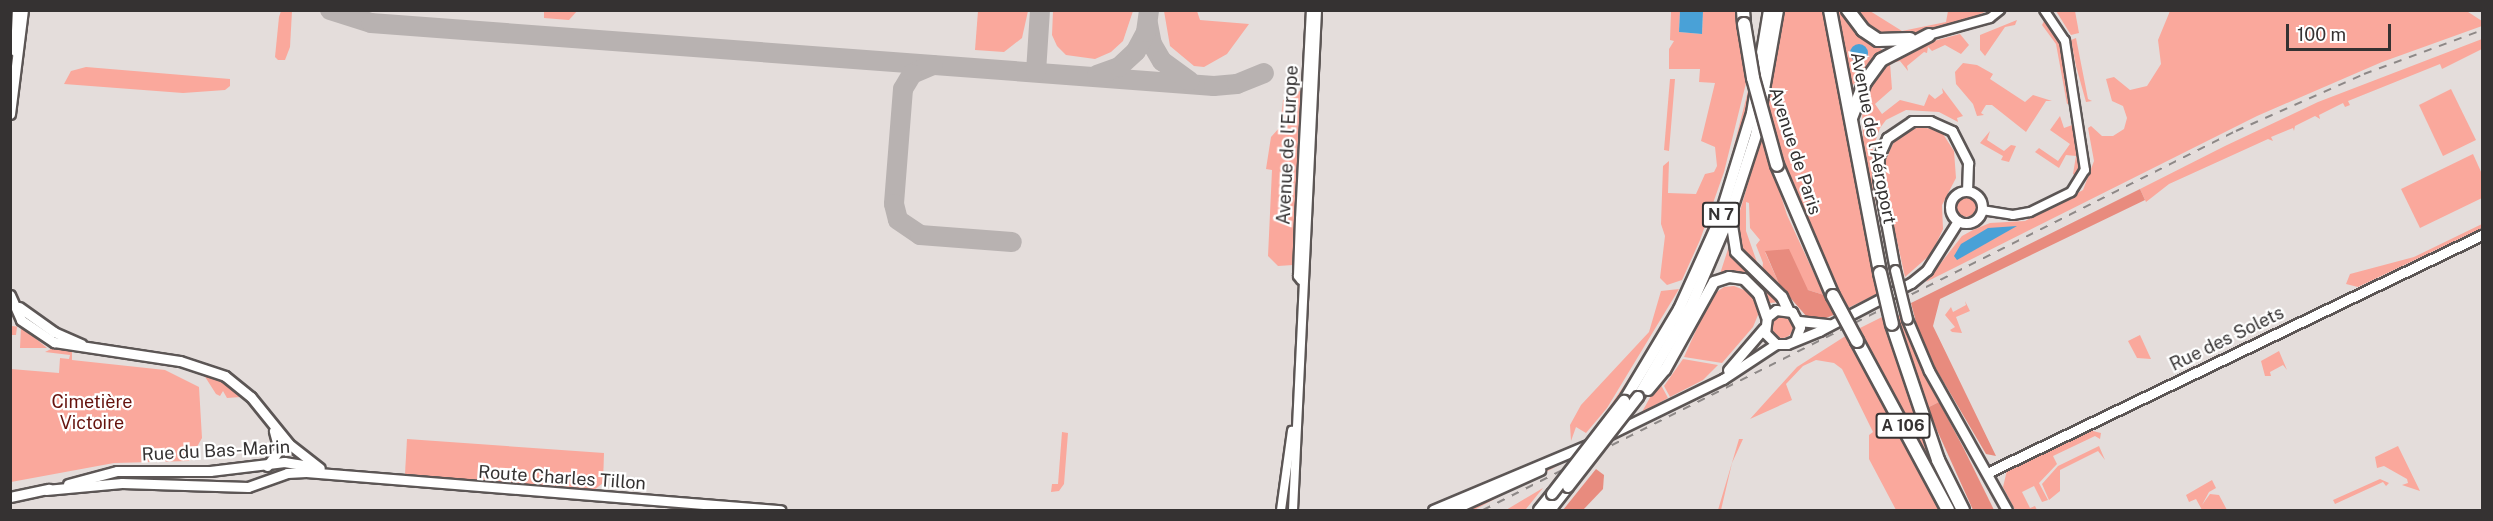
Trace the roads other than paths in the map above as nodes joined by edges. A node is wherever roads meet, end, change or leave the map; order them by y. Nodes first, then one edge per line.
1 (17, 10) edge
2 (23, 10) edge
3 (1311, 10) edge
4 (1317, 10) edge
5 (1743, 10) edge
6 (1769, 10) edge
7 (1778, 10) edge
8 (1830, 10) edge
9 (1848, 10) edge
10 (2000, 10) edge
11 (2044, 10) edge
12 (1929, 35) junction
13 (16, 71) junction
14 (10, 114) edge
15 (1851, 119) junction
16 (1967, 191) junction
17 (1982, 210) junction
18 (1730, 215) junction
19 (1958, 221) junction
20 (2482, 235) edge
21 (1301, 280) junction
22 (10, 295) edge
23 (19, 308) junction
24 (1788, 310) junction
25 (10, 315) edge
26 (1799, 321) junction
27 (1765, 323) junction
28 (1834, 323) junction
29 (1796, 338) junction
30 (1776, 344) junction
31 (1709, 386) junction
32 (1638, 397) junction
33 (269, 420) junction
34 (290, 444) junction
35 (1560, 458) junction
36 (1291, 460) junction
37 (284, 462) junction
38 (304, 464) junction
39 (267, 466) junction
40 (318, 470) junction
41 (1987, 473) junction
42 (342, 474) joint
43 (262, 483) junction
44 (46, 490) junction
45 (10, 497) edge
46 (780, 510) edge
47 (1281, 510) edge
48 (1293, 510) edge
49 (1433, 510) edge
50 (1452, 510) edge
51 (1539, 510) edge
52 (1550, 510) edge
53 (1948, 510) edge
54 (1964, 510) edge
55 (2007, 510) edge

1 - 13 main road
2 - 13 main road
3 - 21 street, Avenue de l'Europe
4 - 21 street, Avenue de l'Europe
5 - 53 highway, Avenue de Paris / A 106, bridge
6 - 51 highway, N 7, bridge
7 - 18 highway, N 7
8 - 15 highway, Avenue de l'Aéroport / A 106
9 - 12 highway
10 - 12 street
11 - 17 street
12 - 15 highway
13 - 14 main road
15 - 54 highway, Avenue de l'Aéroport / A 106, bridge
16 - 17 main road
16 - 19 main road
16 - 41 main road, bridge
17 - 19 main road
18 - 24 highway
18 - 32 highway, N 7
19 - 28 main road
20 - 41 main road, Rue des Solets
21 - 36 street, Avenue de l'Europe
22 - 23 main road
23 - 25 street
23 - 33 main road
24 - 26 main road
24 - 27 main road
26 - 28 main road
26 - 29 main road
27 - 30 main road
27 - 31 main road
27 - 32 highway
28 - 29 main road
29 - 30 main road
30 - 31 main road
31 - 35 main road
32 - 52 highway, N 7, bridge
33 - 34 main road
33 - 39 main road
34 - 37 main road
34 - 38 main road
34 - 40 main road
35 - 49 main road
35 - 50 main road
36 - 47 street
36 - 48 street
37 - 38 main road, Rue du Bas-Marin
37 - 39 main road, Rue du Bas-Marin
37 - 43 main road
38 - 40 main road, Rue du Bas-Marin
39 - 44 main road, Rue du Bas-Marin
40 - 42 main road, Rue du Bas-Marin
40 - 43 main road, Rue du Bas-Marin
41 - 55 main road
42 - 46 main road, Route Charles Tillon
43 - 44 main road, Rue du Bas-Marin
44 - 45 main road, Rue du Bas-Marin

